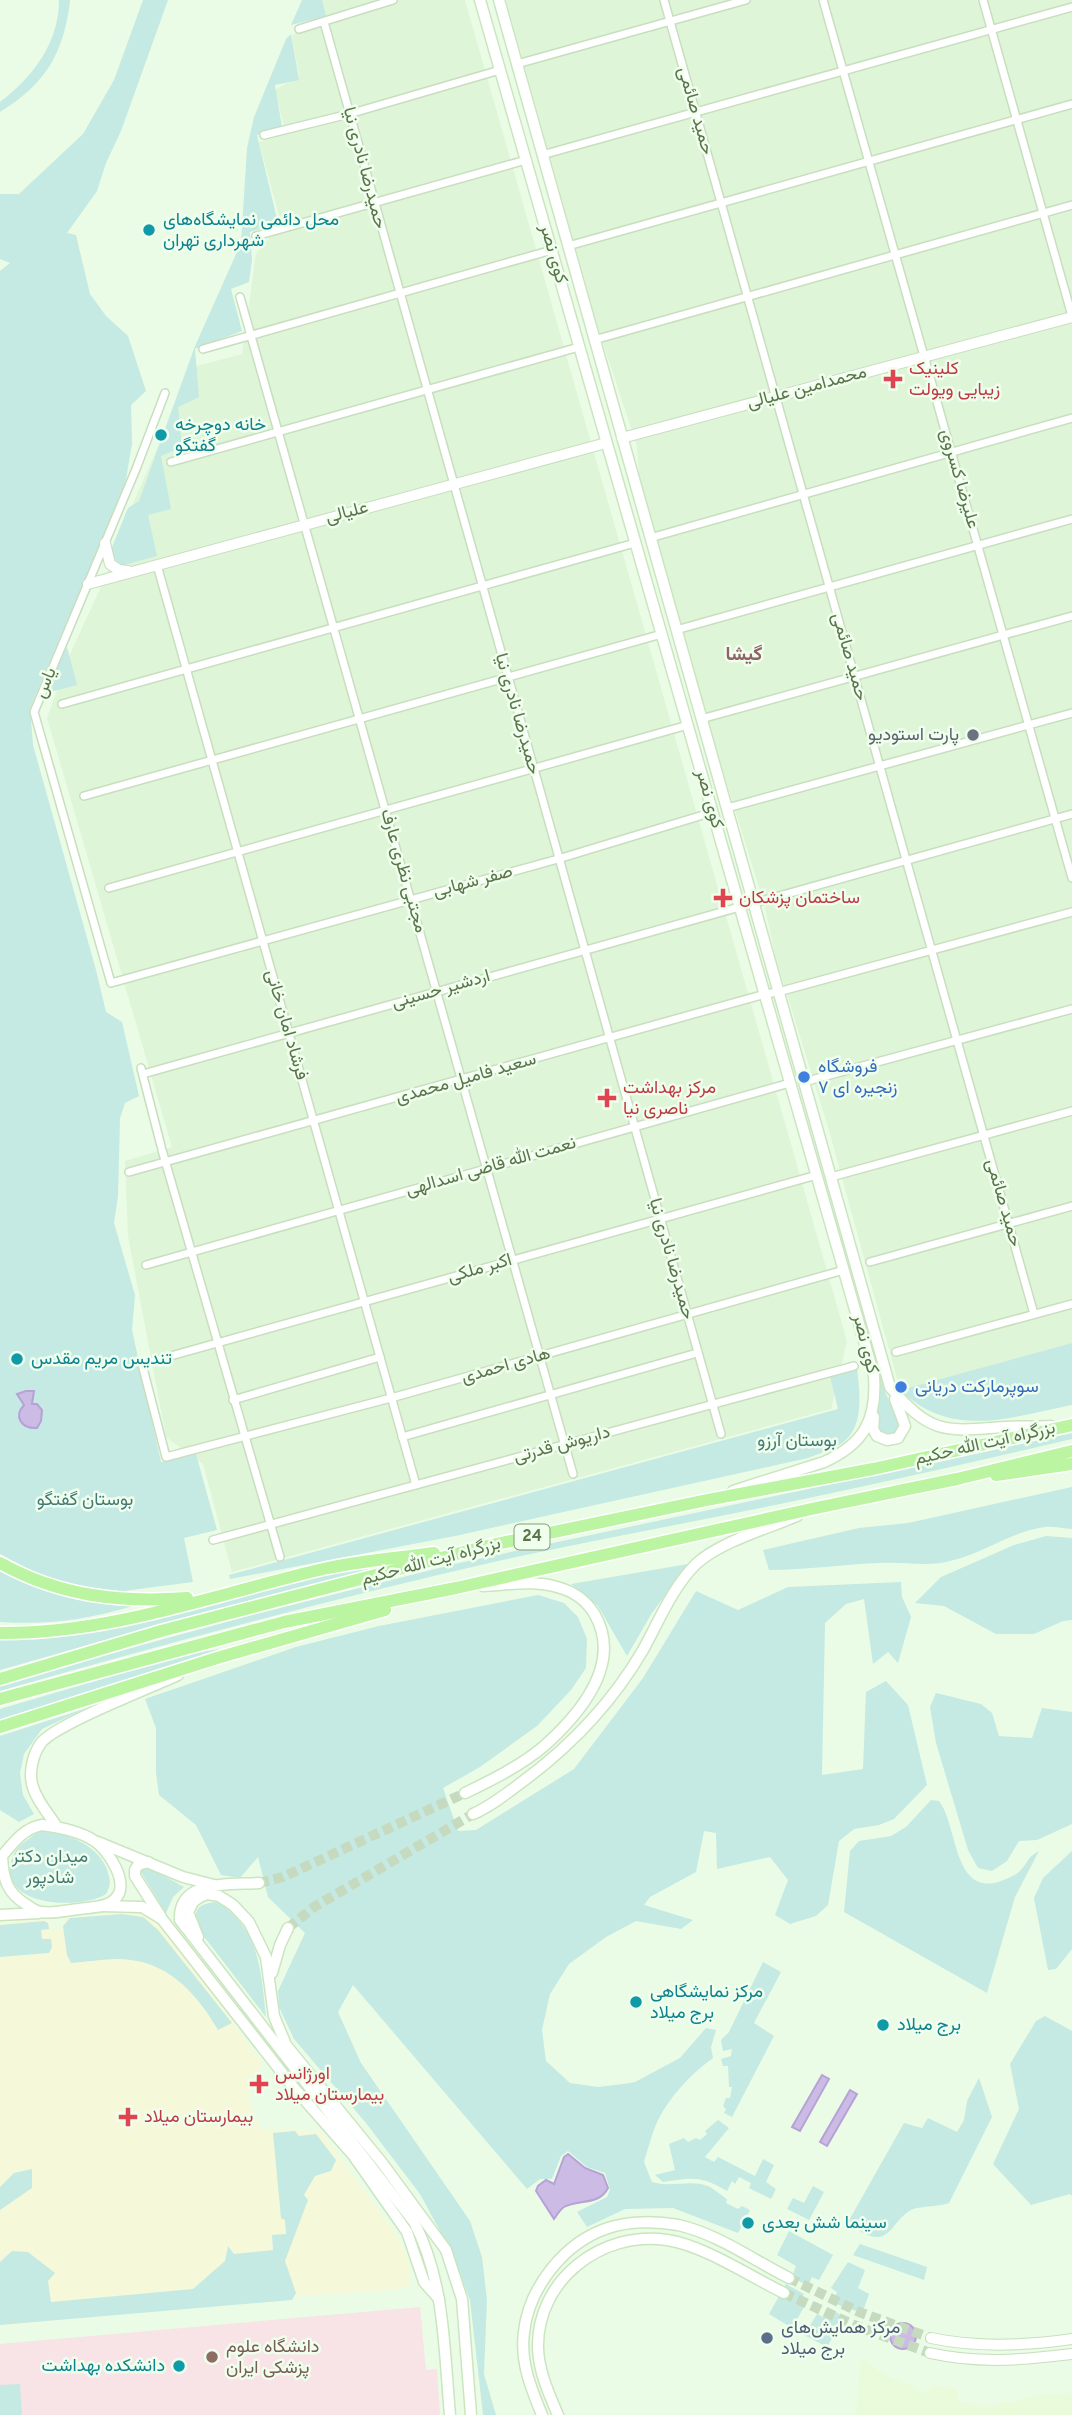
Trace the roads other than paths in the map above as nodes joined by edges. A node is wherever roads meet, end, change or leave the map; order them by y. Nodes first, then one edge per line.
1 (393, 0) edge
2 (481, 0) edge
3 (499, 0) edge
4 (664, 0) edge
5 (746, 0) edge
6 (823, 0) edge
7 (983, 0) edge
8 (1072, 7) edge
9 (670, 21) junction
10 (324, 22) junction
11 (299, 29) dead end
12 (992, 30) junction
13 (517, 64) junction
14 (500, 70) junction
15 (843, 71) junction
16 (1072, 104) edge
17 (695, 112) junction
18 (349, 114) junction
19 (1017, 121) junction
20 (264, 135) dead end
21 (542, 155) junction
22 (526, 160) junction
23 (869, 162) junction
24 (374, 203) junction
25 (721, 204) junction
26 (1072, 205) edge
27 (1043, 213) junction
28 (256, 236) dead end
29 (568, 246) junction
30 (552, 250) junction
31 (895, 255) junction
32 (399, 293) junction
33 (240, 297) dead end
34 (747, 297) junction
35 (1072, 316) edge
36 (251, 336) junction
37 (594, 340) junction
38 (579, 347) junction
39 (203, 349) dead end
40 (924, 357) junction
41 (425, 389) junction
42 (165, 393) dead end
43 (775, 397) junction
44 (1072, 418) edge
45 (278, 432) junction
46 (622, 438) junction
47 (606, 443) junction
48 (951, 452) junction
49 (171, 462) dead end
50 (452, 485) junction
51 (803, 494) junction
52 (1072, 519) edge
53 (305, 525) junction
54 (650, 538) junction
55 (635, 542) junction
56 (105, 544) junction
57 (978, 545) junction
58 (157, 565) junction
59 (132, 572) junction
60 (88, 584) junction
61 (481, 586) junction
62 (829, 586) junction
63 (1072, 616) edge
64 (334, 628) junction
65 (676, 630) junction
66 (662, 634) junction
67 (1003, 635) junction
68 (186, 669) junction
69 (506, 677) junction
70 (854, 677) junction
71 (62, 704) dead end
72 (1072, 713) edge
73 (360, 719) junction
74 (701, 719) junction
75 (688, 725) junction
76 (1029, 725) junction
77 (212, 760) junction
78 (880, 766) junction
79 (532, 769) junction
80 (84, 796) dead end
81 (727, 808) junction
82 (386, 810) junction
83 (713, 812) junction
84 (1072, 814) edge
85 (1055, 818) junction
86 (237, 852) junction
87 (558, 859) junction
88 (906, 859) junction
89 (1072, 878) edge
90 (108, 888) dead end
91 (411, 900) junction
92 (753, 901) junction
93 (740, 905) junction
94 (1072, 912) edge
95 (262, 940) junction
96 (583, 949) junction
97 (931, 950) junction
98 (111, 983) joint
99 (436, 991) junction
100 (778, 992) junction
101 (765, 994) junction
102 (1072, 1009) edge
103 (288, 1032) junction
104 (608, 1038) junction
105 (957, 1040) junction
106 (462, 1080) junction
107 (804, 1082) junction
108 (790, 1083) junction
109 (1072, 1111) edge
110 (313, 1121) junction
111 (634, 1127) junction
112 (984, 1135) junction
113 (166, 1162) junction
114 (487, 1168) junction
115 (129, 1172) dead end
116 (817, 1175) junction
117 (831, 1177) junction
118 (1072, 1206) edge
119 (338, 1210) junction
120 (660, 1219) junction
121 (1009, 1223) junction
122 (191, 1252) junction
123 (512, 1260) junction
124 (870, 1262) dead end
125 (146, 1265) dead end
126 (844, 1270) junction
127 (364, 1302) junction
128 (1072, 1304) edge
129 (687, 1314) junction
130 (1034, 1314) junction
131 (217, 1343) junction
132 (896, 1352) dead end
133 (697, 1353) junction
134 (540, 1356) junction
135 (380, 1357) junction
136 (854, 1366) dead end
137 (890, 1387) junction
138 (550, 1395) junction
139 (391, 1398) junction
140 (874, 1399) junction
141 (233, 1400) junction
142 (712, 1405) junction
143 (1069, 1425) edge
144 (721, 1434) dead end
145 (244, 1437) junction
146 (402, 1437) junction
147 (564, 1445) junction
148 (1072, 1451) edge
149 (166, 1457) joint
150 (1072, 1464) edge
151 (573, 1474) dead end
152 (957, 1479) junction
153 (416, 1485) junction
154 (707, 1500) junction
155 (816, 1508) junction
156 (270, 1525) junction
157 (212, 1540) dead end
158 (487, 1546) junction
159 (280, 1557) dead end
160 (0, 1563) edge
161 (456, 1588) junction
162 (218, 1595) junction
163 (0, 1633) edge
164 (216, 1658) junction
165 (0, 1678) edge
166 (0, 1699) edge
167 (0, 1727) edge
168 (489, 1781) junction
169 (465, 1793) tunnel mouth
170 (500, 1798) junction
171 (473, 1814) tunnel mouth
172 (57, 1827) junction
173 (94, 1840) junction
174 (1, 1857) edge
175 (148, 1862) junction
176 (259, 1882) tunnel mouth
177 (217, 1886) junction
178 (101, 1906) junction
179 (42, 1912) junction
180 (0, 1915) edge
181 (162, 1919) junction
182 (288, 1928) tunnel mouth
183 (204, 1949) junction
184 (271, 1980) junction
185 (775, 2271) junction
186 (789, 2278) tunnel mouth
187 (768, 2285) junction
188 (784, 2293) tunnel mouth
189 (439, 2299) junction
190 (931, 2338) tunnel mouth
191 (1072, 2339) edge
192 (974, 2345) junction
193 (1009, 2345) junction
194 (930, 2354) tunnel mouth
195 (1072, 2354) edge
196 (971, 2360) junction
197 (1005, 2361) junction
198 (450, 2415) edge
199 (471, 2415) edge
200 (542, 2415) edge
201 (558, 2415) edge

1 - 10 street
2 - 14 main road, کوی نصر
3 - 13 main road, کوی نصر
4 - 9 street, حمید صائمی
5 - 9 street
6 - 15 street, علیرضا کسروی
7 - 12 street
8 - 12 street
9 - 13 street
9 - 17 street, حمید صائمی
10 - 11 street
10 - 18 street, حمیدرضا نادری نیا
12 - 15 street
12 - 19 street
13 - 21 main road, کوی نصر
14 - 18 street
14 - 22 main road, کوی نصر
15 - 17 street
15 - 23 street, علیرضا کسروی
16 - 19 street
17 - 21 street
17 - 25 street, حمید صائمی
18 - 20 street
18 - 24 street, حمیدرضا نادری نیا
19 - 23 street
19 - 27 street
21 - 29 main road, کوی نصر
22 - 24 street
22 - 30 main road, کوی نصر
23 - 25 street
23 - 31 street, علیرضا کسروی
24 - 28 street
24 - 32 street, حمیدرضا نادری نیا
25 - 29 street
25 - 34 street, حمید صائمی
26 - 27 street
27 - 31 street
27 - 35 street
29 - 37 main road, کوی نصر
30 - 32 street
30 - 38 main road, کوی نصر
31 - 34 street
31 - 40 street, علیرضا کسروی
32 - 36 street
32 - 41 street, حمیدرضا نادری نیا
33 - 36 street, مجتبی نظری عارف
34 - 37 street
34 - 43 street, حمید صائمی
35 - 40 street, محمدامین علیالی
36 - 39 street
36 - 45 street, مجتبی نظری عارف
37 - 46 main road, کوی نصر
38 - 41 street
38 - 47 main road, کوی نصر
40 - 43 street, محمدامین علیالی
40 - 48 street, علیرضا کسروی
41 - 45 street
41 - 50 street, حمیدرضا نادری نیا
42 - 56 street, یاس
43 - 46 street, محمدامین علیالی
43 - 51 street, حمید صائمی
44 - 48 street
45 - 49 street
45 - 53 street, مجتبی نظری عارف
46 - 47 main road
46 - 54 main road, کوی نصر
47 - 50 street, علیالی
47 - 55 main road, کوی نصر
48 - 51 street
48 - 57 street, علیرضا کسروی
50 - 53 street, علیالی
50 - 61 street, حمیدرضا نادری نیا
51 - 54 street
51 - 62 street, حمید صائمی
52 - 57 street
53 - 58 street, علیالی
53 - 64 street, مجتبی نظری عارف
54 - 65 main road, کوی نصر
55 - 61 street
55 - 66 main road, کوی نصر
56 - 59 street
56 - 60 street, یاس
57 - 62 street
57 - 67 street, علیرضا کسروی
58 - 59 street, علیالی
58 - 68 street, فرشاد امان خانی
59 - 60 street, علیالی
60 - 98 street, یاس
61 - 64 street
61 - 69 street, حمیدرضا نادری نیا
62 - 65 street
62 - 70 street, حمید صائمی
63 - 67 street
64 - 68 street
64 - 73 street, مجتبی نظری عارف
65 - 74 main road, کوی نصر
66 - 69 street
66 - 75 main road, کوی نصر
67 - 70 street
67 - 76 street, علیرضا کسروی
68 - 71 street
68 - 77 street, فرشاد امان خانی
69 - 73 street
69 - 79 street, حمیدرضا نادری نیا
70 - 74 street
70 - 78 street, حمید صائمی
72 - 76 street
73 - 77 street
73 - 82 street, مجتبی نظری عارف
74 - 81 main road, کوی نصر
75 - 79 street
75 - 83 main road, کوی نصر
76 - 78 street
76 - 85 street, علیرضا کسروی
77 - 80 street
77 - 86 street, فرشاد امان خانی
78 - 81 street
78 - 88 street, حمید صائمی
79 - 82 street
79 - 87 street, حمیدرضا نادری نیا
81 - 92 main road, کوی نصر
82 - 86 street
82 - 91 street, مجتبی نظری عارف
83 - 87 street, صفر شهابی
83 - 93 main road, کوی نصر
84 - 85 street, اردشیر حسینی
85 - 88 street, اردشیر حسینی
85 - 89 street, علیرضا کسروی
86 - 90 street
86 - 95 street, فرشاد امان خانی
87 - 91 street, صفر شهابی
87 - 96 street, حمیدرضا نادری نیا
88 - 92 street, اردشیر حسینی
88 - 97 street, حمید صائمی
91 - 95 street, صفر شهابی
91 - 99 street, مجتبی نظری عارف
92 - 93 street, اردشیر حسینی
92 - 100 main road, کوی نصر
93 - 96 street, اردشیر حسینی
93 - 101 main road, کوی نصر
94 - 97 street, سعید فامیل محمدی
95 - 98 street, صفر شهابی
95 - 103 street, فرشاد امان خانی
96 - 99 street, اردشیر حسینی
96 - 104 street, حمیدرضا نادری نیا
97 - 100 street, سعید فامیل محمدی
97 - 105 street, حمید صائمی
99 - 103 street, اردشیر حسینی
99 - 106 street, مجتبی نظری عارف
100 - 101 street, سعید فامیل محمدی
100 - 107 main road, کوی نصر
101 - 104 street, سعید فامیل محمدی
101 - 108 main road, کوی نصر
102 - 105 street
103 - 110 street, فرشاد امان خانی
103 - 113 street, اردشیر حسینی
104 - 106 street, سعید فامیل محمدی
104 - 111 street, حمیدرضا نادری نیا
105 - 107 street
105 - 112 street, حمید صائمی
106 - 110 street, سعید فامیل محمدی
106 - 114 street, مجتبی نظری عارف
107 - 117 main road, کوی نصر
108 - 111 street, نعمت الله قاضی اسدالهی
108 - 116 main road, کوی نصر
109 - 112 street
110 - 113 street, سعید فامیل محمدی
110 - 119 street, فرشاد امان خانی
111 - 114 street, نعمت الله قاضی اسدالهی
111 - 120 street, حمیدرضا نادری نیا
112 - 117 street
112 - 121 street, حمید صائمی
113 - 115 street, سعید فامیل محمدی
113 - 122 street
114 - 119 street, نعمت الله قاضی اسدالهی
114 - 123 street, مجتبی نظری عارف
116 - 120 street, اکبر ملکی
116 - 126 main road, کوی نصر
117 - 137 main road, کوی نصر
118 - 121 street
119 - 122 street, نعمت الله قاضی اسدالهی
119 - 127 street, فرشاد امان خانی
120 - 123 street, اکبر ملکی
120 - 129 street, حمیدرضا نادری نیا
121 - 124 street
121 - 130 street, حمید صائمی
122 - 125 street, نعمت الله قاضی اسدالهی
122 - 131 street
123 - 127 street, اکبر ملکی
123 - 134 street, مجتبی نظری عارف
126 - 129 street, هادی احمدی
126 - 140 main road, کوی نصر
127 - 131 street, اکبر ملکی
127 - 135 street, فرشاد امان خانی
128 - 130 street
129 - 133 street, حمیدرضا نادری نیا
129 - 134 street, هادی احمدی
130 - 132 street
131 - 141 street
131 - 149 street, اکبر ملکی
133 - 138 street
133 - 142 street, حمیدرضا نادری نیا
134 - 138 street, مجتبی نظری عارف
134 - 139 street, هادی احمدی
135 - 139 street, فرشاد امان خانی
135 - 141 street
136 - 142 street, داریوش قدرتی
137 - 140 main road
137 - 143 main road, کوی نصر
138 - 146 street
138 - 147 street, مجتبی نظری عارف
139 - 145 street, هادی احمدی
139 - 146 street, فرشاد امان خانی
140 - 154 main road, کوی نصر
141 - 145 street
142 - 144 street, حمیدرضا نادری نیا
142 - 147 street, داریوش قدرتی
143 - 154 highway, بزرگراه آیت الله حکیم / 24
145 - 149 street, هادی احمدی
145 - 156 street
146 - 153 street, فرشاد امان خانی
147 - 151 street, مجتبی نظری عارف
147 - 153 street, داریوش قدرتی
148 - 152 highway, بزرگراه آیت الله حکیم / 24
150 - 152 highway
152 - 155 highway, بزرگراه آیت الله حکیم / 24
153 - 156 street, داریوش قدرتی
154 - 158 highway, بزرگراه آیت الله حکیم / 24
155 - 161 highway, بزرگراه آیت الله حکیم / 24
155 - 170 main road
156 - 157 street, داریوش قدرتی
156 - 159 street
158 - 162 highway
158 - 165 highway, بزرگراه آیت الله حکیم / 24
160 - 162 highway
161 - 164 highway
161 - 166 highway, بزرگراه آیت الله حکیم / 24
161 - 168 main road
162 - 163 highway
164 - 167 highway
164 - 172 main road
168 - 169 main road
168 - 170 main road
170 - 171 main road
172 - 173 main road
172 - 174 main road
173 - 175 main road
173 - 178 main road
174 - 179 main road
175 - 177 main road
175 - 181 main road
176 - 177 main road
177 - 183 main road
178 - 179 main road
178 - 181 main road
179 - 180 main road
181 - 189 main road
182 - 184 main road
183 - 184 main road
183 - 189 main road
184 - 199 main road
185 - 186 main road
185 - 187 street
185 - 200 main road
187 - 188 main road
187 - 201 main road
189 - 198 main road
190 - 192 street
191 - 193 street
192 - 193 street
192 - 196 street
193 - 197 street
194 - 196 street
195 - 197 street
196 - 197 street

